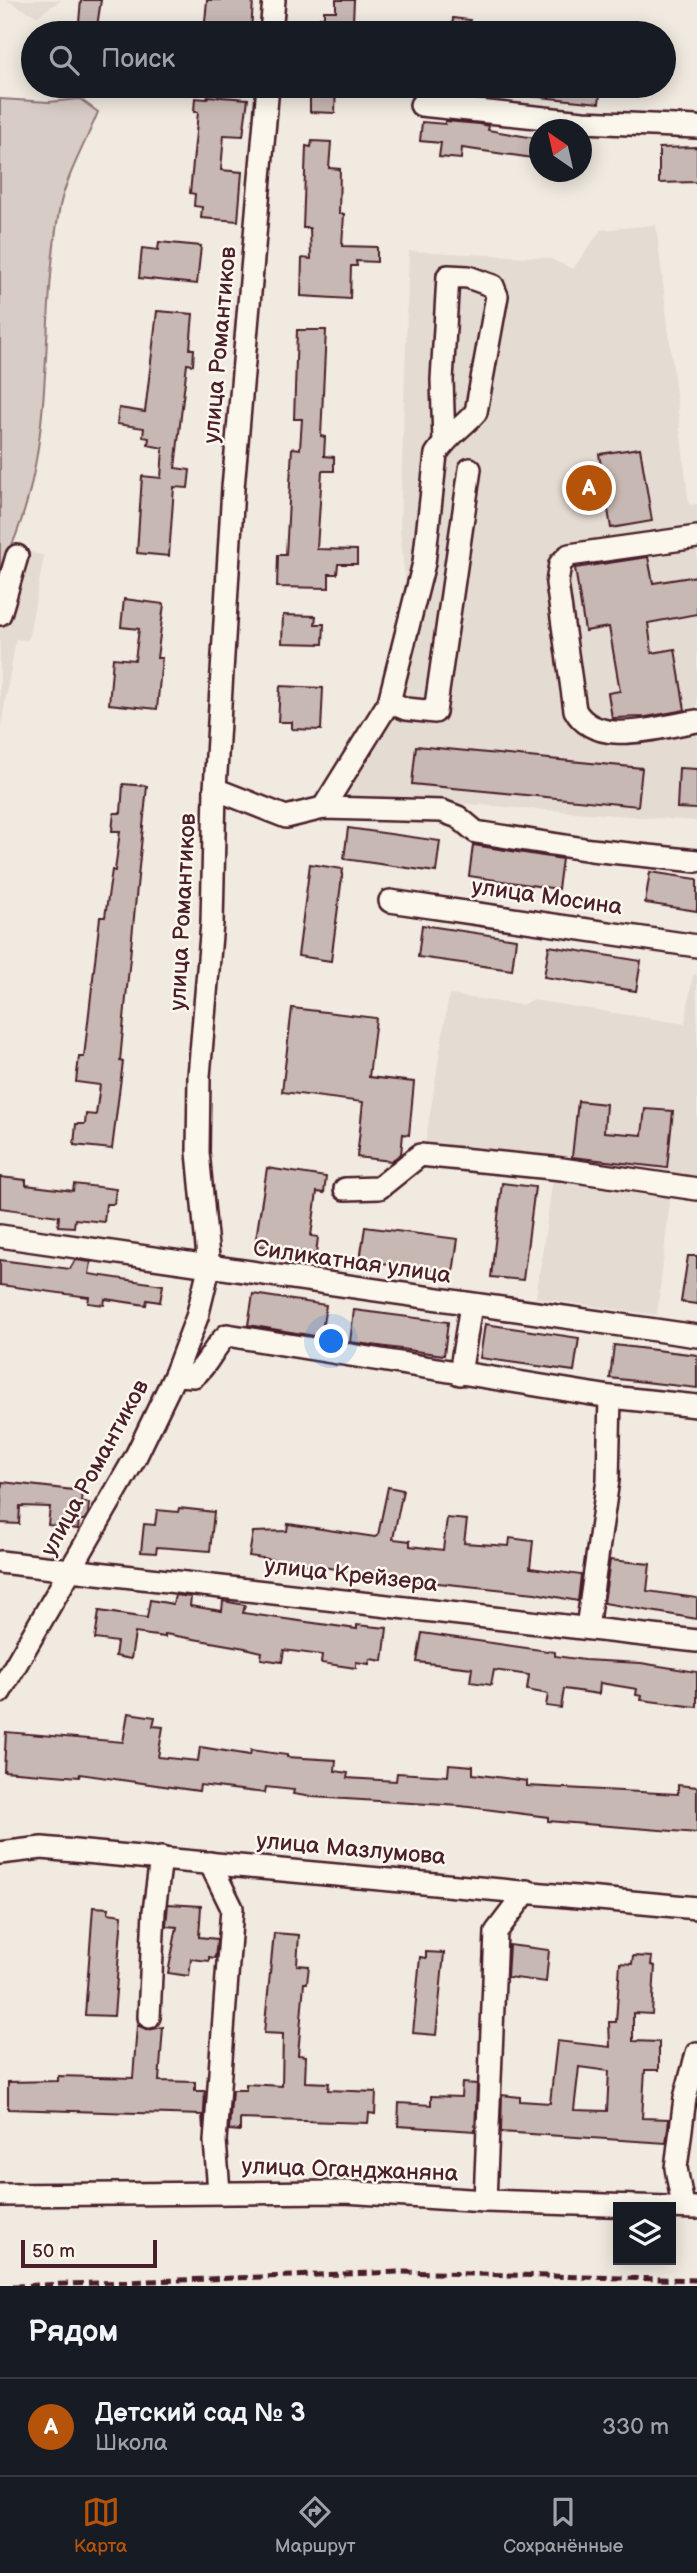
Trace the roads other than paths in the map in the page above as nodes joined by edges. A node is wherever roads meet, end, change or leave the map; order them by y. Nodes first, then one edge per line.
1 (274, 0) edge
2 (272, 21) edge
3 (267, 98) edge
4 (421, 105) dead end
5 (697, 127) edge
6 (444, 442) junction
7 (470, 469) dead end
8 (697, 537) edge
9 (17, 556) dead end
10 (0, 614) edge
11 (389, 702) junction
12 (697, 721) edge
13 (215, 789) junction
14 (323, 808) junction
15 (697, 861) edge
16 (390, 901) dead end
17 (697, 946) edge
18 (345, 1189) dead end
19 (697, 1189) edge
20 (0, 1236) edge
21 (209, 1268) junction
22 (471, 1305) junction
23 (697, 1336) edge
24 (175, 1374) junction
25 (460, 1374) junction
26 (610, 1397) junction
27 (697, 1406) edge
28 (0, 1562) edge
29 (68, 1570) junction
30 (587, 1628) junction
31 (697, 1641) edge
32 (0, 1692) edge
33 (0, 1853) edge
34 (161, 1858) junction
35 (210, 1863) junction
36 (527, 1891) junction
37 (697, 1908) edge
38 (149, 2017) dead end
39 (697, 2053) edge
40 (219, 2191) junction
41 (0, 2195) edge
42 (485, 2201) junction
43 (690, 2207) edge

1 - 2 street
3 - 13 street, улица Романтиков
4 - 5 street
6 - 6 street
6 - 11 street
7 - 11 street
8 - 12 street
9 - 10 street
11 - 14 street
13 - 14 street
13 - 21 street, улица Романтиков
14 - 15 street
16 - 17 street, улица Мосина
18 - 19 street
20 - 21 street, Силикатная улица
21 - 22 street, Силикатная улица
21 - 24 street, улица Романтиков
22 - 23 street, Силикатная улица
22 - 25 street
24 - 25 street
24 - 29 street, улица Романтиков
25 - 26 street
26 - 27 street
26 - 30 street
28 - 29 street, улица Крейзера
29 - 30 street, улица Крейзера
29 - 32 street, улица Романтиков
30 - 31 street, улица Крейзера
33 - 34 street, улица Мазлумова
34 - 35 street, улица Мазлумова
34 - 38 street
35 - 36 street, улица Мазлумова
35 - 40 street
36 - 37 street, улица Мазлумова
36 - 42 street
39 - 43 street
40 - 41 street, улица Оганджаняна
40 - 42 street, улица Оганджаняна
42 - 43 street, улица Оганджаняна

